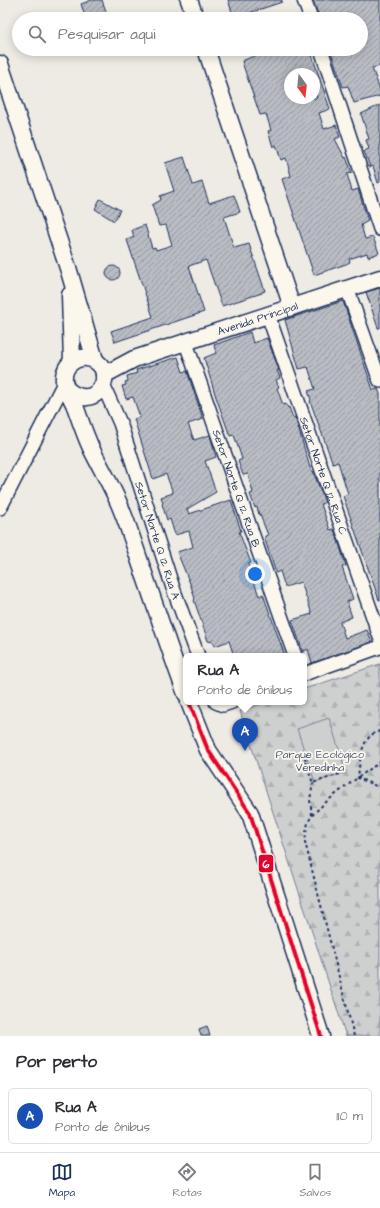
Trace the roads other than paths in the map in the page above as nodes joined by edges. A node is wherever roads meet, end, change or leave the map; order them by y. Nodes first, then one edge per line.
1 (190, 0) edge
2 (304, 0) edge
3 (194, 12) edge
4 (308, 12) edge
5 (208, 56) edge
6 (323, 56) edge
7 (0, 64) edge
8 (380, 230) edge
9 (69, 271) junction
10 (380, 278) edge
11 (347, 288) junction
12 (292, 307) junction
13 (268, 315) junction
14 (186, 343) junction
15 (72, 362) junction
16 (97, 379) junction
17 (380, 381) edge
18 (67, 387) junction
19 (90, 446) junction
20 (0, 508) edge
21 (380, 637) edge
22 (380, 647) edge
23 (197, 653) edge
24 (294, 653) edge
25 (307, 673) edge
26 (183, 685) edge
27 (190, 705) edge
28 (321, 1036) edge

1 - 3 street
2 - 4 street
5 - 12 street
6 - 8 street
7 - 9 street
9 - 15 street
9 - 16 street
10 - 11 street, Avenida Principal
11 - 12 street, Avenida Principal
11 - 17 street
12 - 13 street, Avenida Principal
13 - 14 street, Avenida Principal
13 - 21 street, Setor Norte Q 12 Rua C
14 - 16 street, Avenida Principal
14 - 24 street, Setor Norte Q 12 Rua B
15 - 16 street, Avenida Principal
15 - 18 street
16 - 18 street, Avenida Principal
16 - 19 street
16 - 23 street, Setor Norte Q 12 Rua A
18 - 19 street
18 - 20 street
19 - 26 street
22 - 25 street
27 - 28 street

